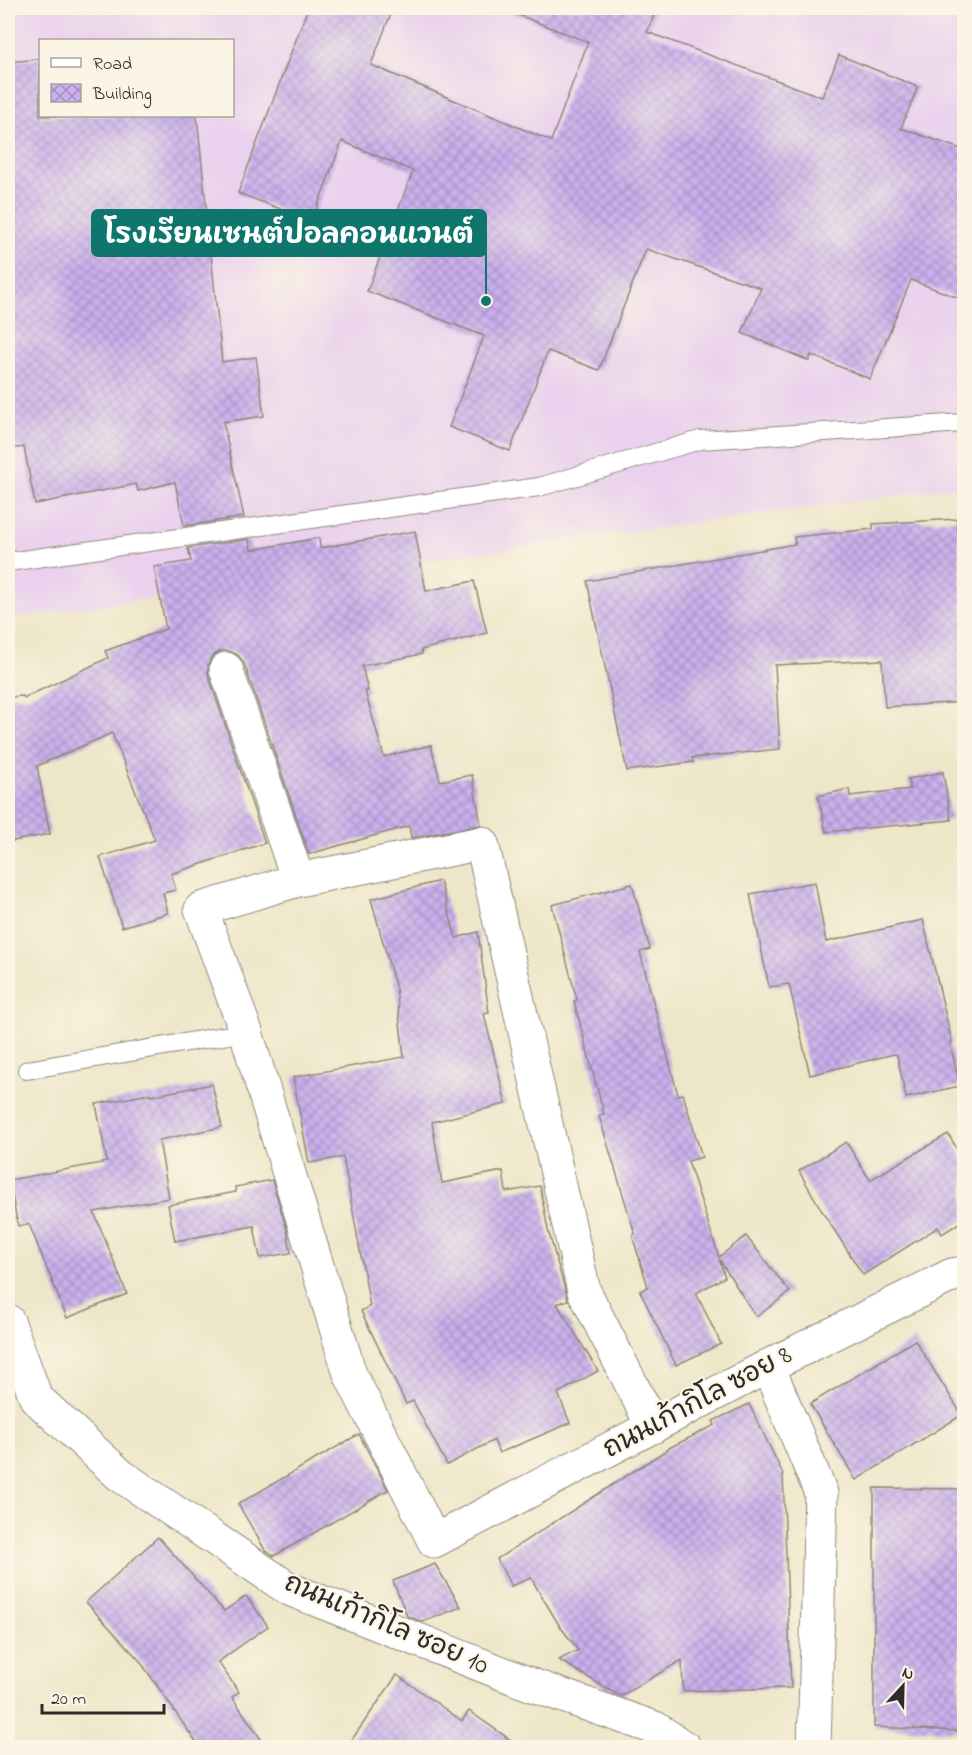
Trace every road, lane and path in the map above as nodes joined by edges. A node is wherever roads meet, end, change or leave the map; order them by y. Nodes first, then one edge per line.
1 (964, 423) edge
2 (8, 562) edge
3 (226, 669) dead end
4 (298, 880) junction
5 (246, 1032) junction
6 (27, 1070) dead end
7 (964, 1273) edge
8 (8, 1321) edge
9 (768, 1366) junction
10 (653, 1427) junction
11 (685, 1748) edge
12 (814, 1748) edge

1 - 2 lane
3 - 4 street
4 - 5 street
4 - 10 street
5 - 6 lane
5 - 10 street, ถนนเก้ากิโล ซอย 8
7 - 9 street, ถนนเก้ากิโล ซอย 8
8 - 11 street, ถนนเก้ากิโล ซอย 10
9 - 10 street, ถนนเก้ากิโล ซอย 8
9 - 12 street

